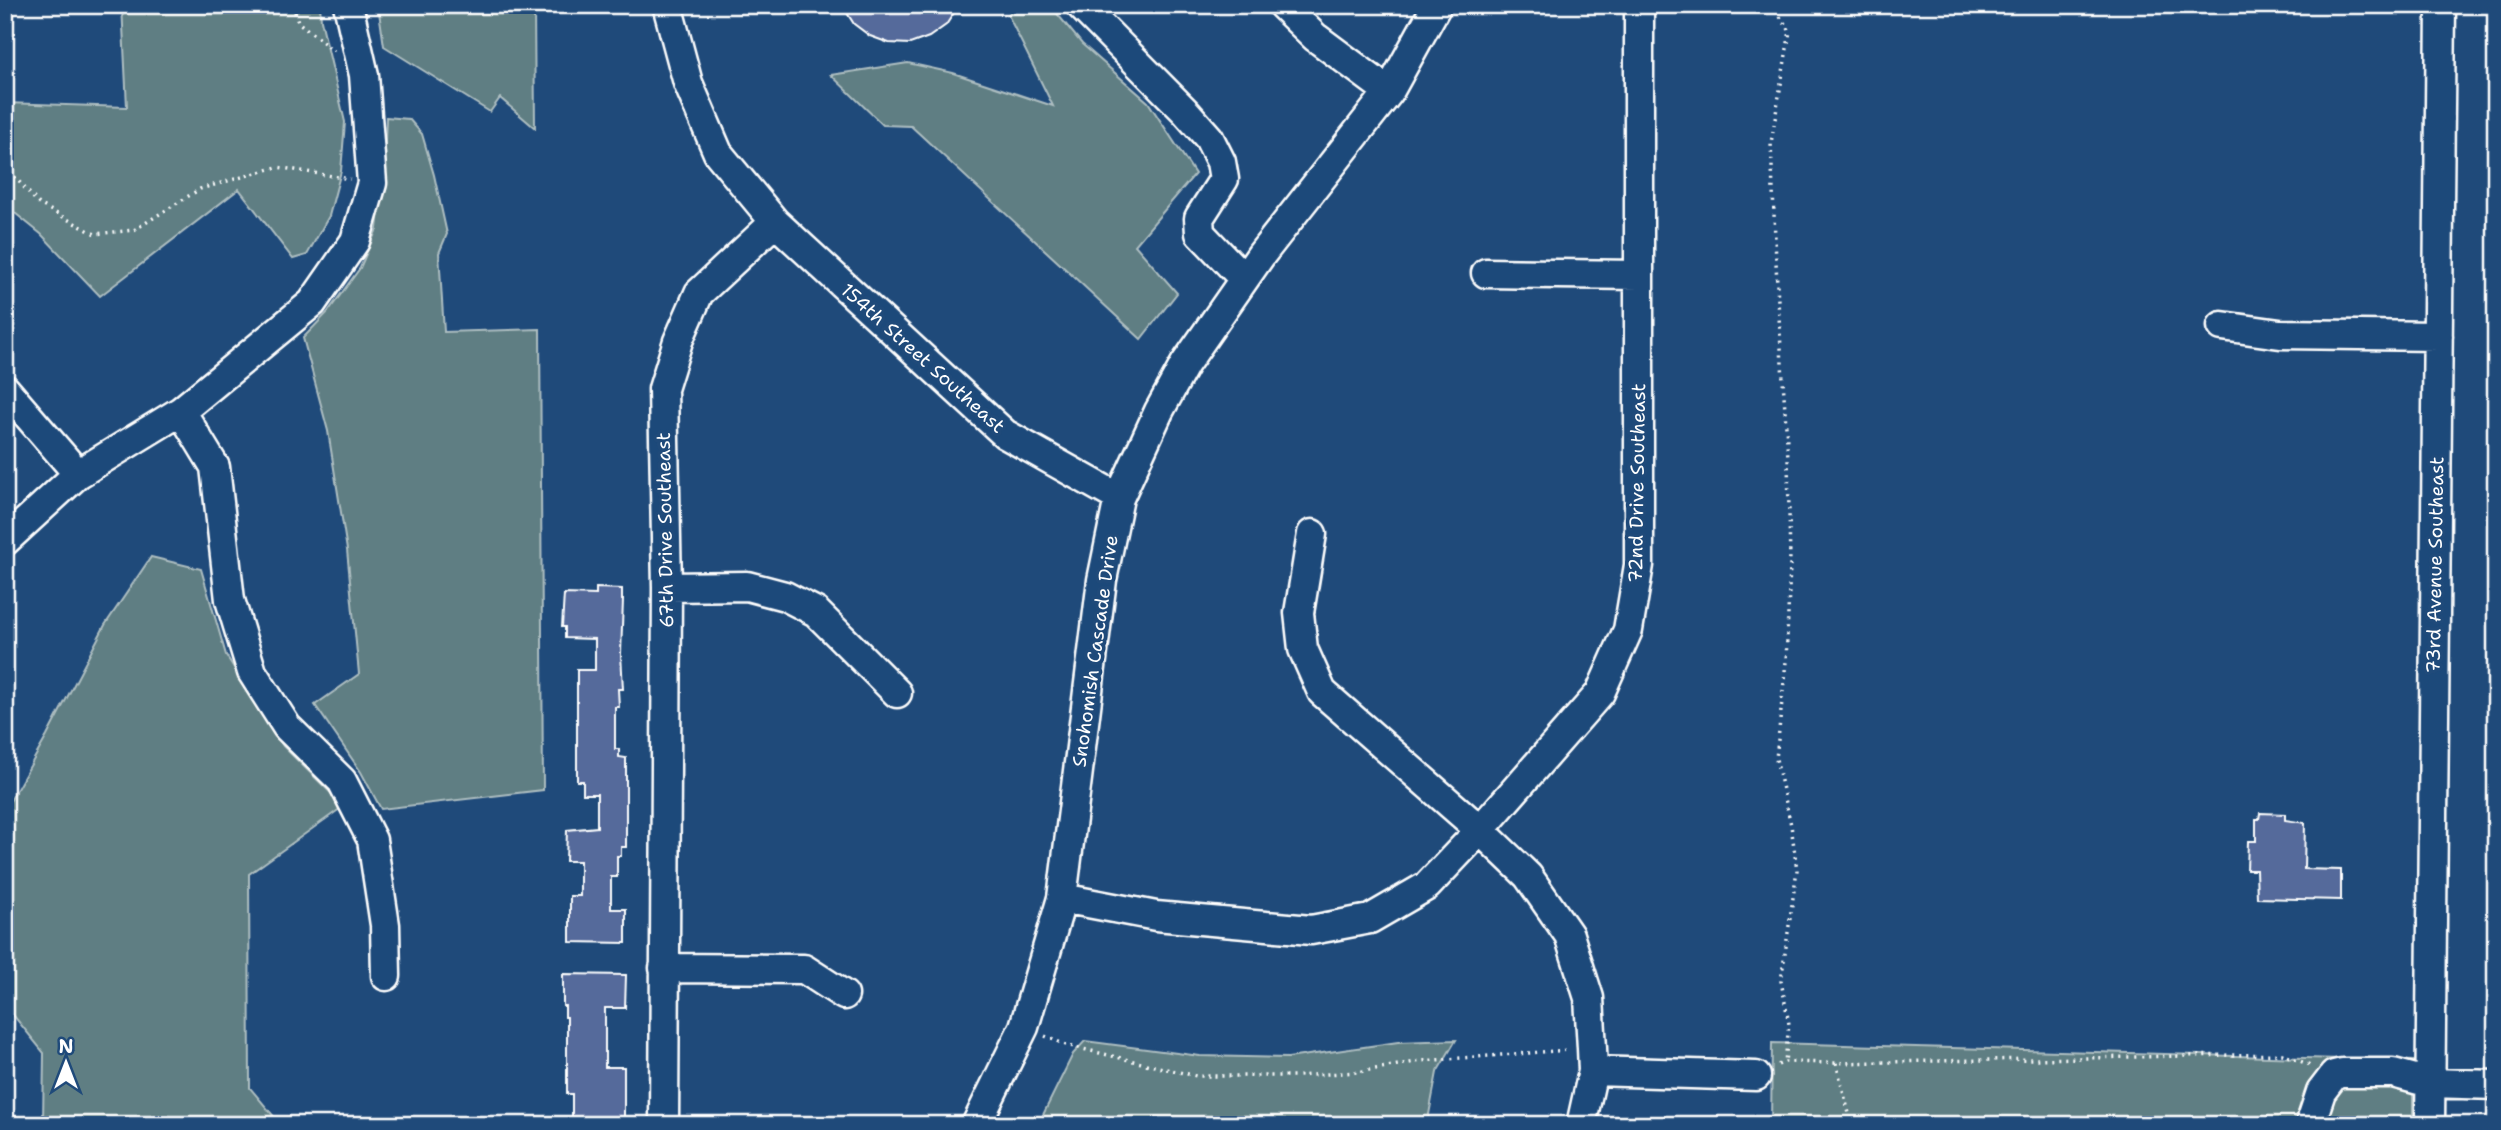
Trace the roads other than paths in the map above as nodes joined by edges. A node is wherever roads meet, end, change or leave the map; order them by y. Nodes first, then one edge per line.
1 (348, 5) edge
2 (667, 5) edge
3 (1080, 5) edge
4 (1282, 5) edge
5 (1437, 5) edge
6 (1639, 5) edge
7 (2441, 5) edge
8 (1389, 92) junction
9 (775, 222) junction
10 (1486, 273) dead end
11 (1639, 275) junction
12 (1244, 279) junction
13 (2222, 326) dead end
14 (2438, 336) junction
15 (5, 389) edge
16 (181, 411) junction
17 (78, 474) junction
18 (1119, 498) junction
19 (1312, 534) dead end
20 (5, 541) edge
21 (667, 587) junction
22 (897, 693) dead end
23 (1480, 830) junction
24 (1062, 898) junction
25 (664, 968) junction
26 (386, 976) dead end
27 (844, 995) dead end
28 (1593, 1060) junction
29 (1756, 1076) dead end
30 (2430, 1083) junction
31 (2496, 1085) edge
32 (664, 1125) edge
33 (976, 1125) edge
34 (1581, 1125) edge
35 (2310, 1125) edge
36 (2430, 1125) edge

1 - 16 street
2 - 9 street
3 - 12 street
4 - 8 street
5 - 8 street, Snohomish Cascade Drive
6 - 11 street, 72nd Drive Southeast
7 - 14 street, 73rd Avenue Southeast
8 - 12 street, Snohomish Cascade Drive
9 - 18 street, 154th Street Southeast
9 - 21 street, 67th Drive Southeast
10 - 11 street
11 - 23 street, 72nd Drive Southeast
12 - 18 street, Snohomish Cascade Drive
13 - 14 street
14 - 30 street, 73rd Avenue Southeast
15 - 17 street
16 - 17 street
16 - 26 street
17 - 20 street
18 - 24 street, Snohomish Cascade Drive
19 - 23 street
21 - 22 street
21 - 25 street, 67th Drive Southeast
23 - 24 street, 72nd Drive Southeast
23 - 28 street
24 - 33 street, Snohomish Cascade Drive
25 - 27 street
25 - 32 street, 67th Drive Southeast
28 - 29 street
28 - 34 street
30 - 31 street
30 - 35 street
30 - 36 street, 73rd Avenue Southeast

